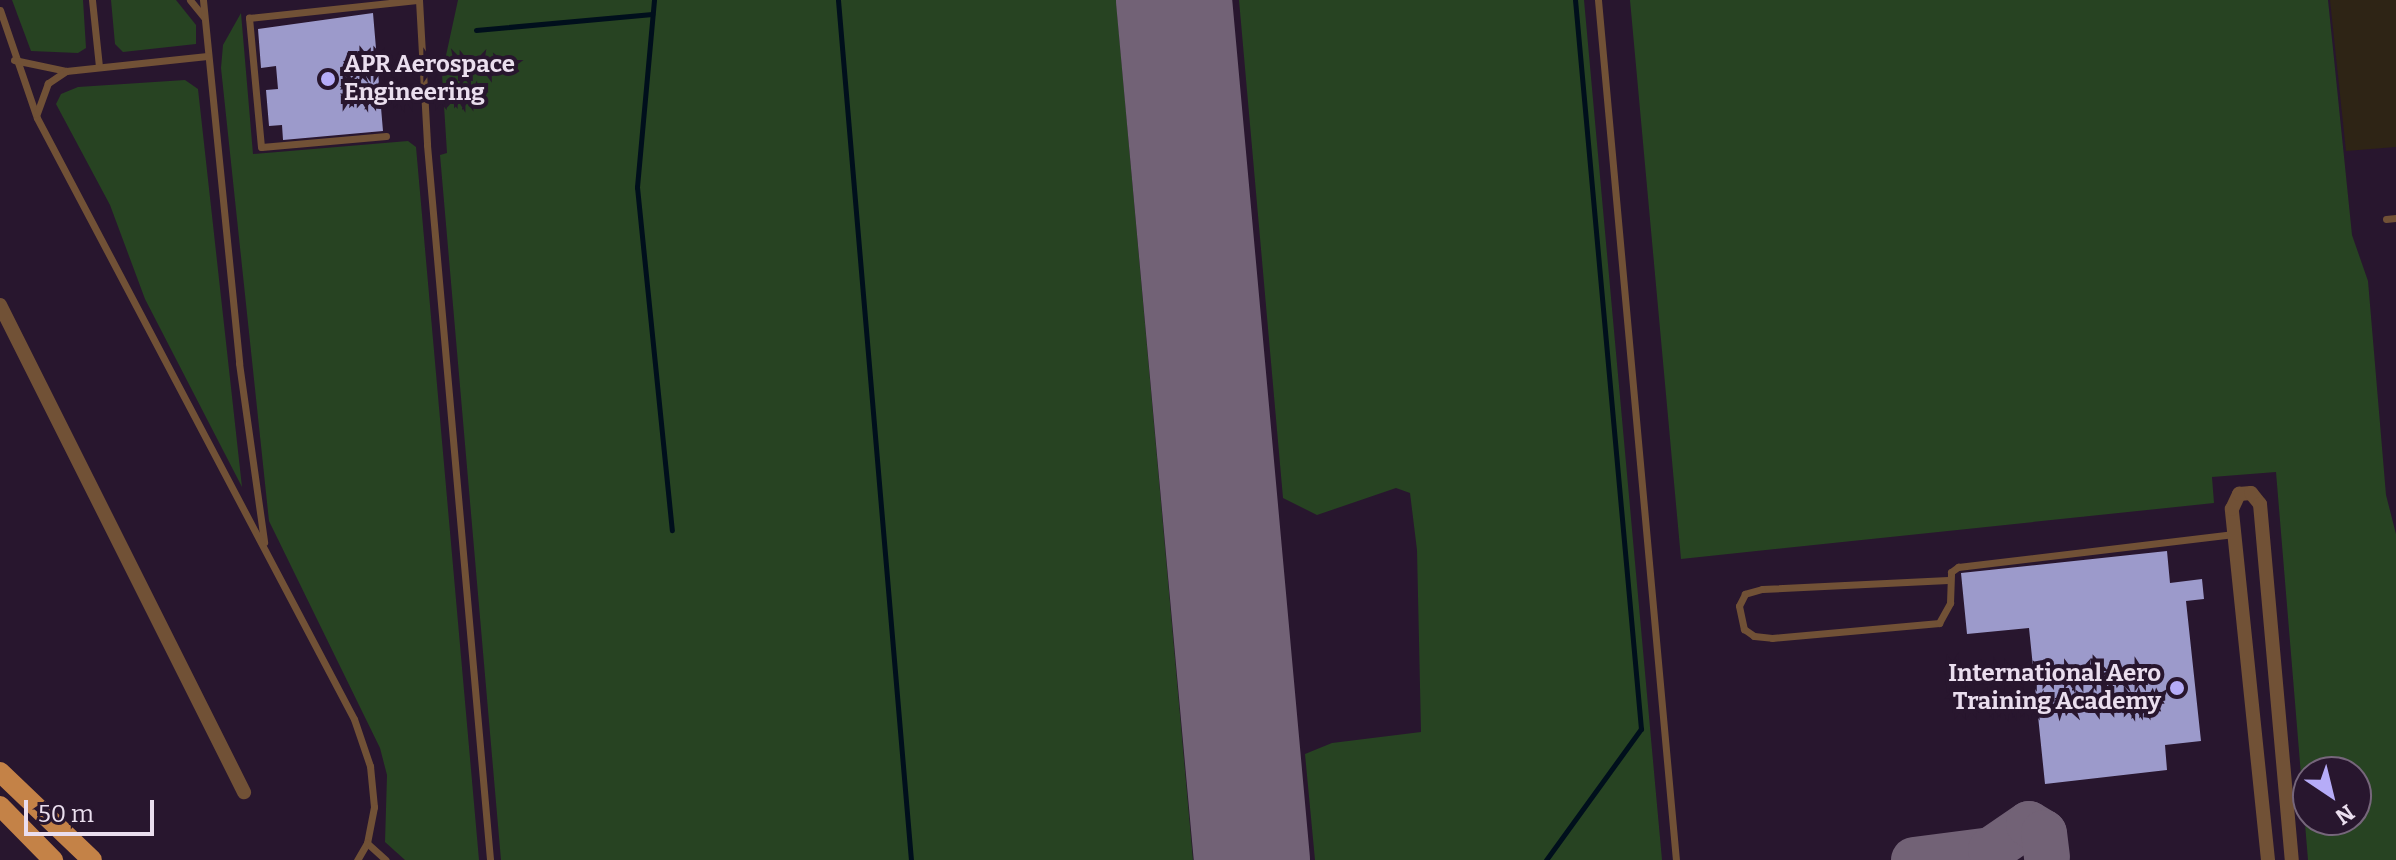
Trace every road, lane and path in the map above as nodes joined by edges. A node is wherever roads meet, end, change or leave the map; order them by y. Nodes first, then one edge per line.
1 (92, 0) edge
2 (190, 0) edge
3 (203, 0) edge
4 (418, 0) edge
5 (1598, 0) edge
6 (0, 10) edge
7 (205, 18) junction
8 (207, 56) junction
9 (14, 60) junction
10 (99, 67) junction
11 (66, 71) junction
12 (37, 118) junction
13 (386, 136) dead end
14 (2396, 218) edge
15 (2386, 219) dead end
16 (0, 305) edge
17 (2234, 534) junction
18 (266, 547) junction
19 (1948, 580) junction
20 (0, 772) edge
21 (244, 792) dead end
22 (0, 806) edge
23 (367, 843) junction
24 (53, 860) edge
25 (92, 860) edge
26 (357, 860) edge
27 (386, 860) edge
28 (490, 860) edge
29 (1676, 860) edge
30 (2268, 860) edge
31 (2292, 860) edge

1 - 10 lane
2 - 7 lane
3 - 7 lane
4 - 13 lane
4 - 28 lane
5 - 29 lane
6 - 9 lane
7 - 8 lane
8 - 10 lane
8 - 18 lane
9 - 11 lane
9 - 12 lane
10 - 11 lane
11 - 12 lane
12 - 18 lane
14 - 15 lane
16 - 21 street
17 - 19 lane
17 - 30 street
17 - 31 street
18 - 23 lane
19 - 19 lane
20 - 25 main road
22 - 24 main road
23 - 26 lane
23 - 27 lane

